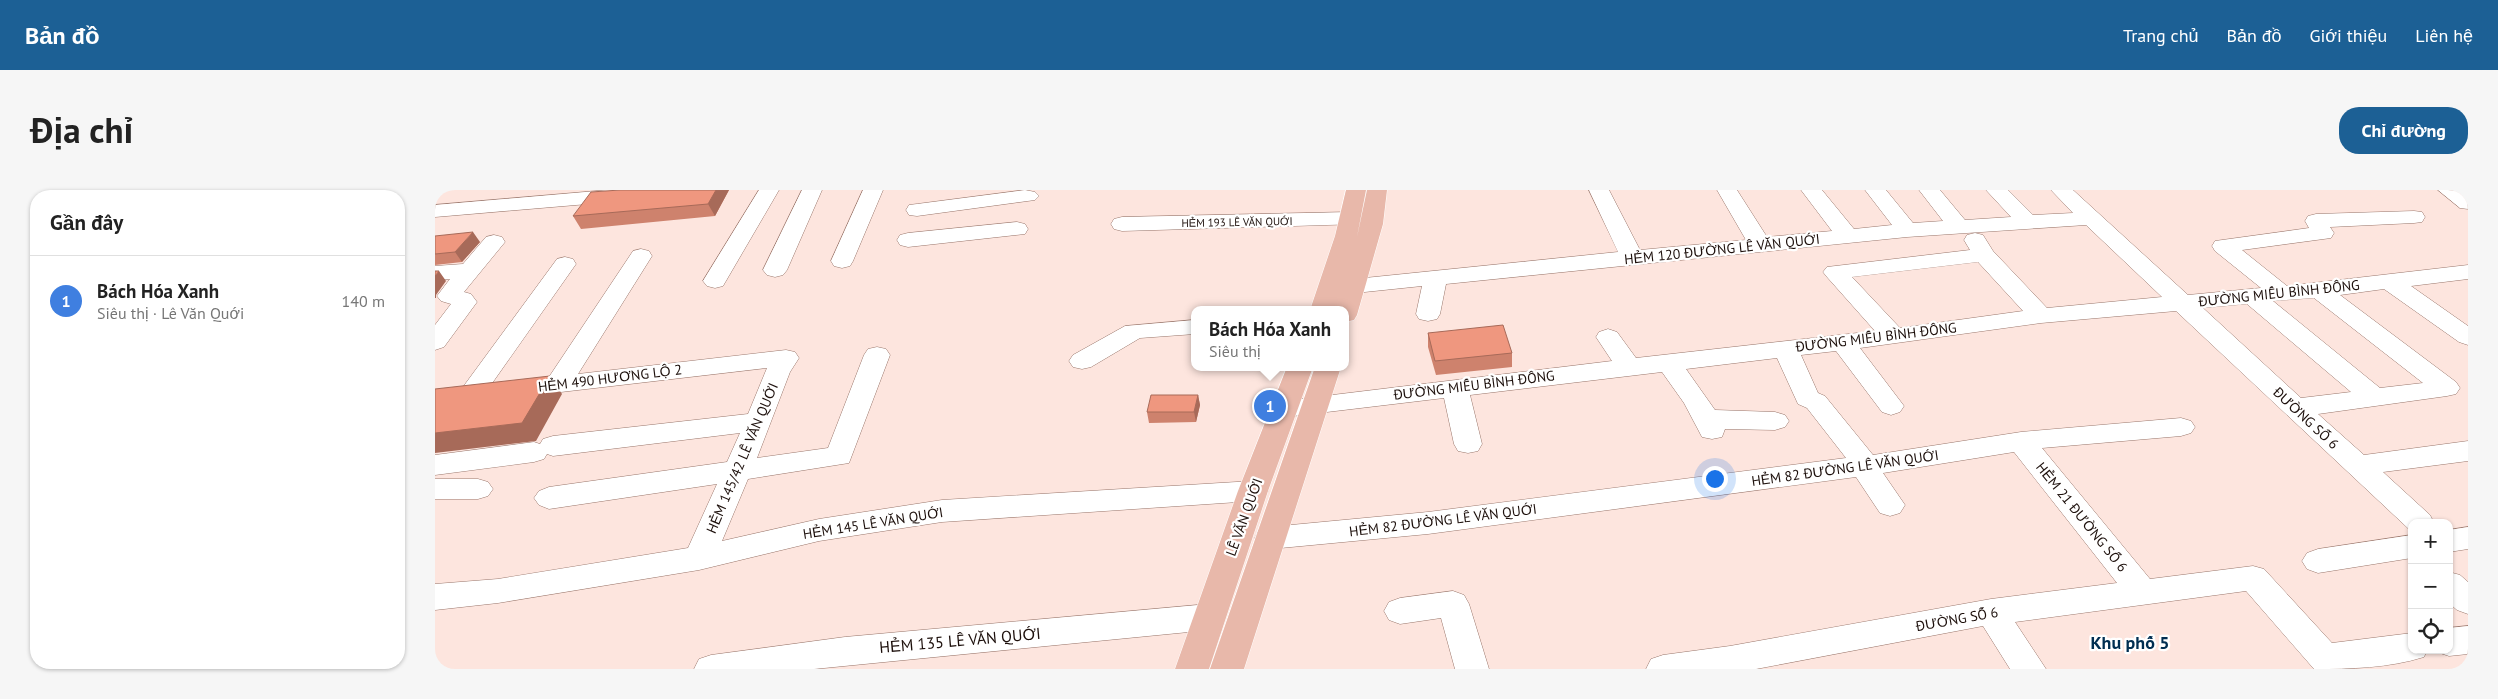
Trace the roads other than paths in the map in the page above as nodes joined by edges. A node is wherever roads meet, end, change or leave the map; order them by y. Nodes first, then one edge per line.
1 (682, 190) edge
2 (769, 190) edge
3 (812, 190) edge
4 (873, 190) edge
5 (1356, 190) edge
6 (1377, 190) edge
7 (1599, 190) edge
8 (1727, 190) edge
9 (1811, 190) edge
10 (1875, 190) edge
11 (1929, 190) edge
12 (1996, 190) edge
13 (2061, 190) edge
14 (2448, 190) edge
15 (1029, 193) edge
16 (2468, 203) edge
17 (917, 210) dead end
18 (435, 211) edge
19 (2414, 217) dead end
20 (2090, 218) junction
21 (1352, 219) junction
22 (2027, 221) junction
23 (1123, 224) dead end
24 (1962, 225) junction
25 (1907, 230) junction
26 (1847, 236) junction
27 (908, 240) dead end
28 (494, 242) dead end
29 (1761, 246) junction
30 (1984, 255) junction
31 (641, 256) dead end
32 (1632, 258) junction
33 (842, 261) dead end
34 (565, 264) dead end
35 (469, 270) junction
36 (775, 270) dead end
37 (435, 273) edge
38 (2466, 274) edge
39 (1436, 277) junction
40 (715, 281) dead end
41 (2388, 281) junction
42 (1355, 286) junction
43 (2319, 290) junction
44 (2281, 293) junction
45 (2252, 296) junction
46 (2182, 303) junction
47 (1323, 306) edge
48 (1348, 306) edge
49 (1428, 314) dead end
50 (2041, 316) junction
51 (1191, 327) edge
52 (1894, 336) junction
53 (1607, 337) dead end
54 (2468, 337) edge
55 (435, 342) edge
56 (1842, 342) junction
57 (1785, 348) junction
58 (877, 355) dead end
59 (785, 358) joint
60 (1082, 361) dead end
61 (1668, 362) junction
62 (1628, 366) junction
63 (1299, 371) edge
64 (1326, 371) edge
65 (558, 384) junction
66 (1455, 387) junction
67 (472, 393) junction
68 (444, 397) edge
69 (2374, 397) junction
70 (1315, 405) junction
71 (1891, 406) dead end
72 (1285, 408) junction
73 (2294, 408) junction
74 (1775, 421) dead end
75 (759, 422) junction
76 (2181, 427) dead end
77 (2021, 442) junction
78 (1468, 444) dead end
79 (2468, 451) edge
80 (435, 465) edge
81 (1865, 466) junction
82 (2357, 466) junction
83 (738, 471) junction
84 (435, 489) edge
85 (478, 489) dead end
86 (1253, 491) junction
87 (549, 498) dead end
88 (1890, 505) dead end
89 (2408, 534) edge
90 (1270, 538) junction
91 (2468, 538) edge
92 (2453, 540) edge
93 (2408, 542) edge
94 (699, 558) junction
95 (2318, 561) dead end
96 (2453, 588) edge
97 (2142, 592) junction
98 (435, 597) edge
99 (2468, 601) edge
100 (1399, 611) dead end
101 (1991, 612) junction
102 (1209, 617) junction
103 (2468, 640) edge
104 (2453, 642) edge
105 (2408, 648) edge
106 (2330, 663) edge
107 (1732, 664) edge
108 (711, 669) edge
109 (1192, 669) edge
110 (1227, 669) edge
111 (1471, 669) edge
112 (1663, 669) edge
113 (2029, 669) edge

1 - 18 street
2 - 40 street
3 - 36 street
4 - 33 street
5 - 21 main road
6 - 42 main road
7 - 32 street
8 - 29 street
9 - 26 street
10 - 25 street
11 - 24 street
12 - 22 street
13 - 20 street, ĐƯỜNG SỐ 6
14 - 16 street
15 - 17 street
15 - 27 street
19 - 44 street
20 - 22 street, HẺM 120 ĐƯỜNG LÊ VĂN QUỚI
20 - 46 street, ĐƯỜNG SỐ 6
21 - 23 street, HẺM 193 LÊ VĂN QUỚI
21 - 47 main road
22 - 24 street, HẺM 120 ĐƯỜNG LÊ VĂN QUỚI
24 - 25 street, HẺM 120 ĐƯỜNG LÊ VĂN QUỚI
24 - 30 street
25 - 26 street, HẺM 120 ĐƯỜNG LÊ VĂN QUỚI
26 - 29 street, HẺM 120 ĐƯỜNG LÊ VĂN QUỚI
28 - 35 street
29 - 32 street, HẺM 120 ĐƯỜNG LÊ VĂN QUỚI
30 - 50 street
30 - 52 street
31 - 65 street
32 - 39 street, HẺM 120 ĐƯỜNG LÊ VĂN QUỚI
34 - 67 street
35 - 37 street
35 - 55 street
38 - 41 street, ĐƯỜNG MIẾU BÌNH ĐÔNG
39 - 42 street, HẺM 120 ĐƯỜNG LÊ VĂN QUỚI
39 - 49 street
41 - 43 street, ĐƯỜNG MIẾU BÌNH ĐÔNG
41 - 54 street
42 - 48 main road
43 - 44 street, ĐƯỜNG MIẾU BÌNH ĐÔNG
43 - 69 street
44 - 45 street, ĐƯỜNG MIẾU BÌNH ĐÔNG
45 - 46 street, ĐƯỜNG MIẾU BÌNH ĐÔNG
45 - 69 street
46 - 50 street, ĐƯỜNG MIẾU BÌNH ĐÔNG
46 - 73 street, ĐƯỜNG SỐ 6
50 - 52 street, ĐƯỜNG MIẾU BÌNH ĐÔNG
51 - 60 street
52 - 56 street, ĐƯỜNG MIẾU BÌNH ĐÔNG
53 - 62 street
56 - 57 street, ĐƯỜNG MIẾU BÌNH ĐÔNG
56 - 71 street
57 - 61 street, ĐƯỜNG MIẾU BÌNH ĐÔNG
57 - 81 street
58 - 83 street
59 - 65 street, HẺM 490 HƯƠNG LỘ 2
59 - 75 street, HẺM 145/42 LÊ VĂN QUỚI
61 - 62 street, ĐƯỜNG MIẾU BÌNH ĐÔNG
61 - 74 street
62 - 66 street, ĐƯỜNG MIẾU BÌNH ĐÔNG
63 - 72 main road, LÊ VĂN QUỚI
64 - 70 main road
65 - 67 street, HẺM 490 HƯƠNG LỘ 2
66 - 70 street, ĐƯỜNG MIẾU BÌNH ĐÔNG
66 - 78 street
67 - 68 street, HẺM 490 HƯƠNG LỘ 2
69 - 73 street
70 - 72 street, ĐƯỜNG MIẾU BÌNH ĐÔNG
70 - 90 main road
72 - 86 main road, LÊ VĂN QUỚI
73 - 82 street, ĐƯỜNG SỐ 6
75 - 80 street
75 - 83 street, HẺM 145/42 LÊ VĂN QUỚI
76 - 77 street, HẺM 82 ĐƯỜNG LÊ VĂN QUỚI
77 - 81 street, HẺM 82 ĐƯỜNG LÊ VĂN QUỚI
77 - 97 street, HẺM 21 ĐƯỜNG SỐ 6
79 - 82 street
81 - 88 street
81 - 90 street, HẺM 82 ĐƯỜNG LÊ VĂN QUỚI
82 - 89 street, ĐƯỜNG SỐ 6
83 - 87 street
83 - 94 street, HẺM 145/42 LÊ VĂN QUỚI
84 - 85 street
86 - 94 street, HẺM 145 LÊ VĂN QUỚI
86 - 102 main road, LÊ VĂN QUỚI
90 - 110 main road
91 - 92 street
93 - 95 street
94 - 98 street, HẺM 145 LÊ VĂN QUỚI
96 - 99 street
97 - 101 street, ĐƯỜNG SỐ 6
97 - 106 street, ĐƯỜNG SỐ 6
100 - 111 street
101 - 107 street, ĐƯỜNG SỐ 6
101 - 113 street
102 - 108 street, HẺM 135 LÊ VĂN QUỚI
102 - 109 main road, LÊ VĂN QUỚI
103 - 104 street
105 - 106 street
107 - 112 street, ĐƯỜNG SỐ 6

